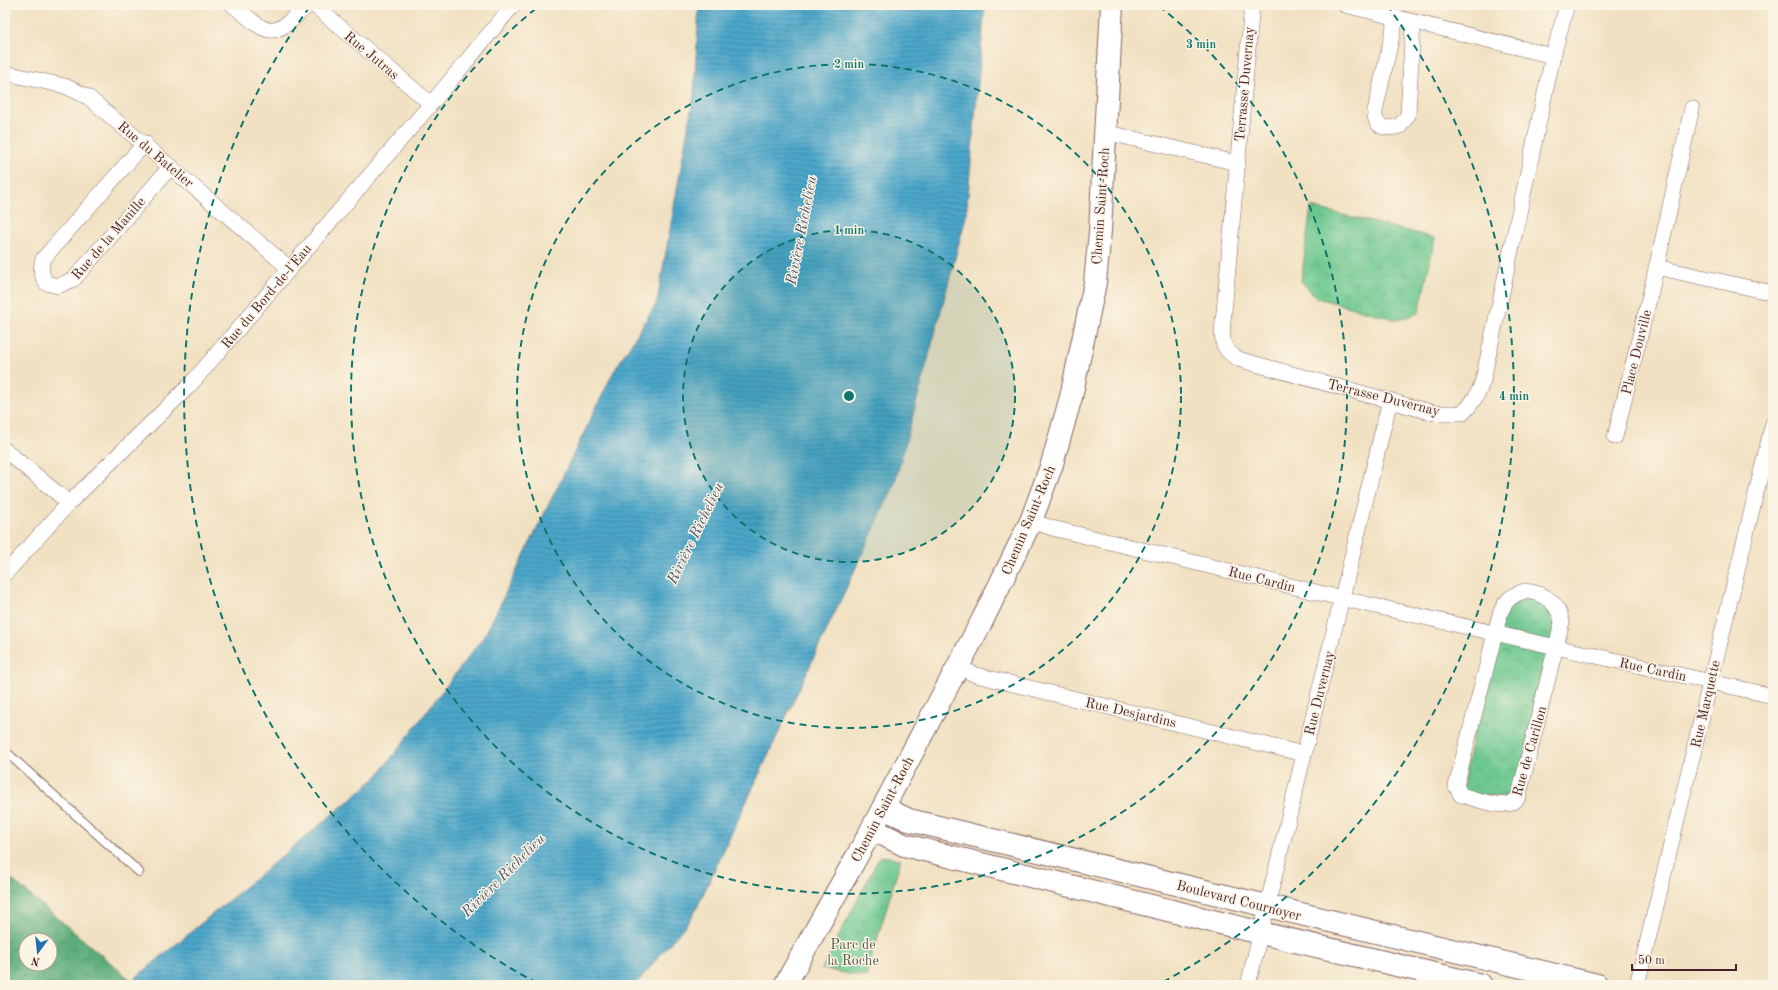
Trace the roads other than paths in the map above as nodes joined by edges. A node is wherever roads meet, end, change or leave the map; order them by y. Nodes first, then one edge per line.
1 (233, 5) edge
2 (308, 5) edge
3 (314, 5) edge
4 (512, 5) edge
5 (1112, 5) edge
6 (1252, 5) edge
7 (1345, 5) edge
8 (1567, 5) edge
9 (1396, 18) junction
10 (1413, 22) junction
11 (1553, 56) junction
12 (5, 73) edge
13 (431, 104) junction
14 (1692, 108) dead end
15 (1105, 132) junction
16 (145, 143) junction
17 (1237, 163) junction
18 (171, 166) junction
19 (1656, 267) junction
20 (289, 268) junction
21 (1773, 293) edge
22 (1390, 400) junction
23 (1773, 423) edge
24 (1615, 437) dead end
25 (5, 450) edge
26 (1767, 479) edge
27 (69, 503) junction
28 (1031, 521) junction
29 (5, 574) edge
30 (1342, 599) junction
31 (1495, 634) junction
32 (1557, 648) junction
33 (958, 667) junction
34 (1711, 682) junction
35 (1773, 696) edge
36 (5, 751) edge
37 (1304, 754) junction
38 (883, 808) junction
39 (872, 829) junction
40 (139, 872) dead end
41 (1267, 907) junction
42 (1261, 933) junction
43 (792, 983) edge
44 (1248, 985) edge
45 (1481, 985) edge
46 (1597, 985) edge
47 (1637, 985) edge

1 - 2 street
3 - 13 street, Rue Jutras
4 - 13 street, Rue du Bord-de-l'Eau
5 - 15 street, Chemin Saint-Roch
6 - 17 street, Terrasse Duvernay
7 - 9 street
8 - 11 street, Terrasse Duvernay
9 - 10 street
9 - 10 street
10 - 11 street
11 - 22 street, Terrasse Duvernay
12 - 16 street, Rue du Batelier
13 - 20 street, Rue du Bord-de-l'Eau
14 - 19 street, Place Douville
15 - 17 street, Terrasse Duvernay
15 - 28 street, Chemin Saint-Roch
16 - 18 street, Rue du Batelier
16 - 18 street, Rue de la Manille
17 - 22 street, Terrasse Duvernay
18 - 20 street, Rue du Batelier
19 - 21 street
19 - 24 street, Place Douville
20 - 27 street, Rue du Bord-de-l'Eau
22 - 30 street, Rue Duvernay
23 - 26 street, Rue Marquette
25 - 27 street
26 - 34 street, Rue Marquette
27 - 29 street, Rue du Bord-de-l'Eau
28 - 30 street, Rue Cardin
28 - 33 street, Chemin Saint-Roch
30 - 31 street, Rue Cardin
30 - 37 street, Rue Duvernay
31 - 32 street, Rue Cardin
31 - 32 street
31 - 32 street, Rue de Carillon
32 - 34 street, Rue Cardin
33 - 37 street, Rue Desjardins
33 - 38 street, Chemin Saint-Roch
34 - 35 street, Rue Cardin
34 - 47 street, Rue Marquette
36 - 40 lane
37 - 41 street, Rue Duvernay
38 - 39 street, Chemin Saint-Roch
38 - 41 street, Boulevard Cournoyer
39 - 42 street, Boulevard Cournoyer
39 - 43 street, Chemin Saint-Roch
41 - 42 street, Rue Duvernay
41 - 46 street, Boulevard Cournoyer
42 - 44 street, Rue Duvernay
42 - 45 street, Boulevard Cournoyer

